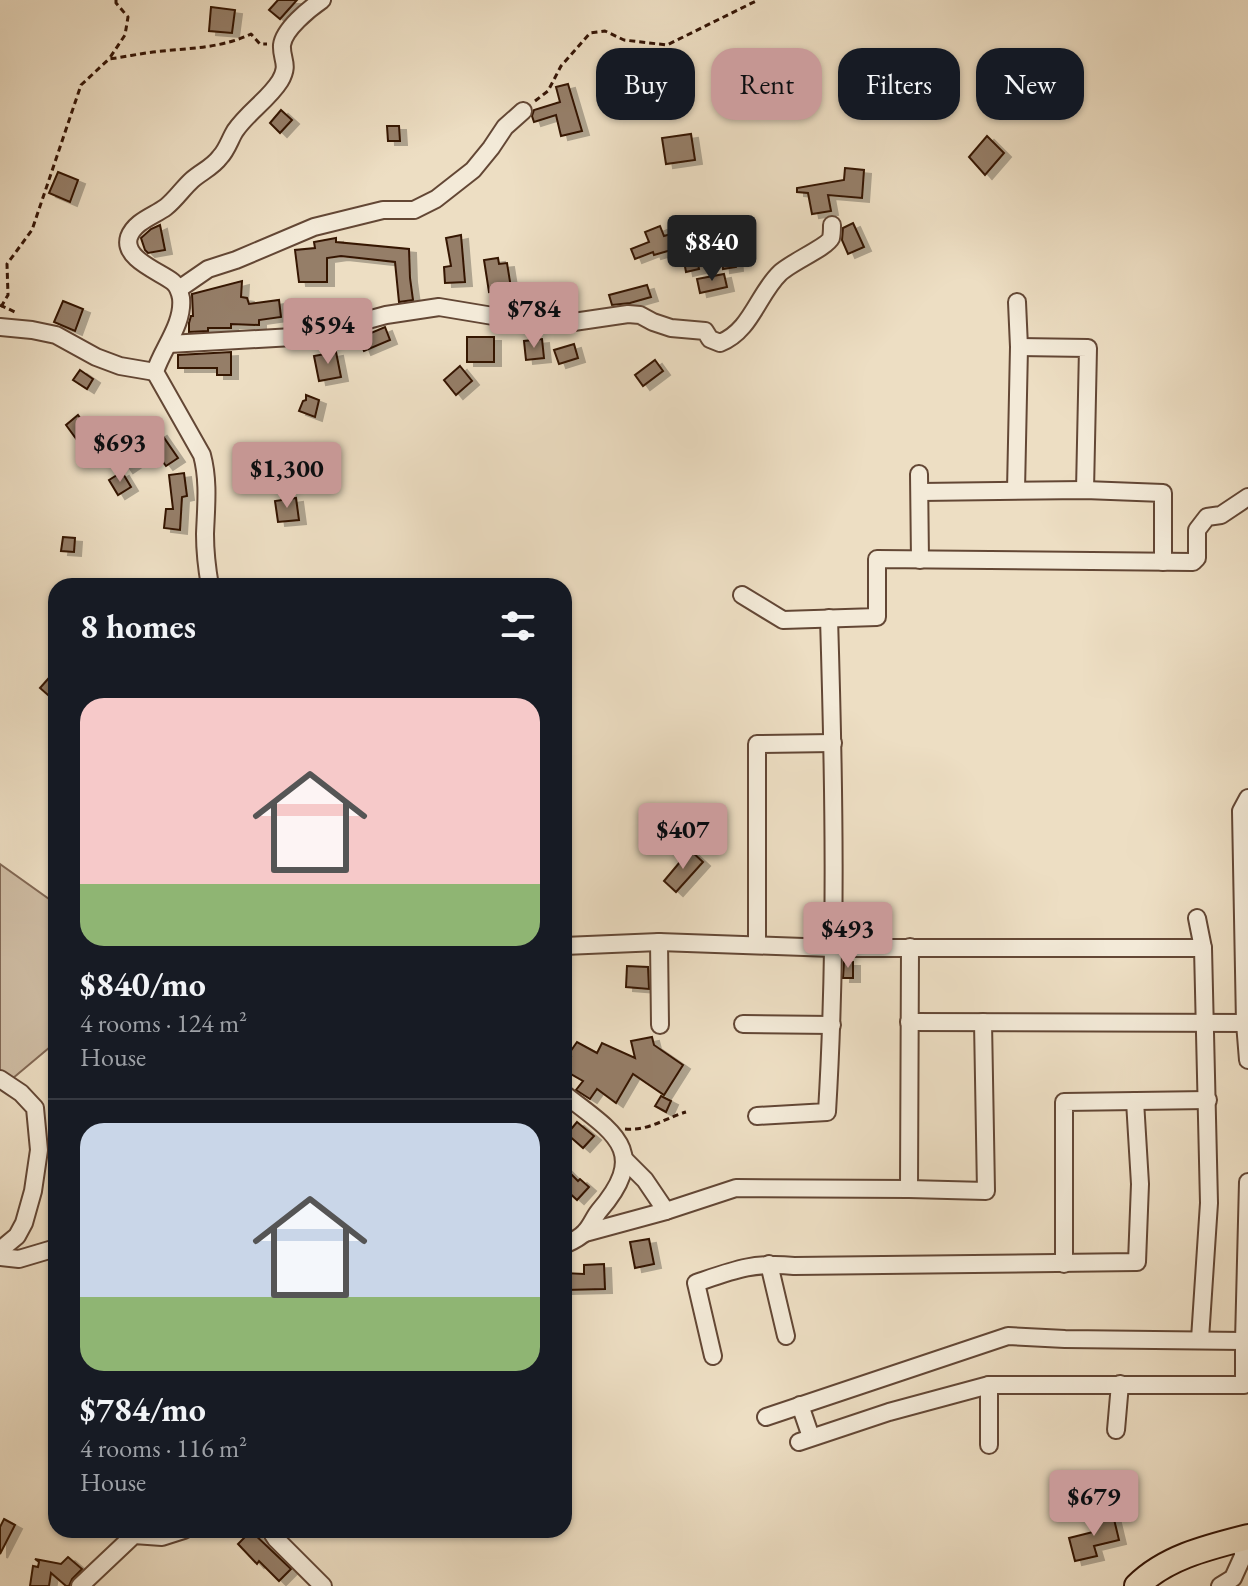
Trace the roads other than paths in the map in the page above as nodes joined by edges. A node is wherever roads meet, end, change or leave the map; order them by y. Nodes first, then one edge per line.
1 (322, 0) edge
2 (523, 111) road end
3 (832, 225) dead end
4 (179, 289) junction
5 (1017, 302) dead end
6 (0, 327) edge
7 (169, 344) junction
8 (1019, 347) junction
9 (155, 372) junction
10 (919, 474) dead end
11 (1016, 490) junction
12 (1085, 490) junction
13 (921, 492) junction
14 (1248, 497) edge
15 (920, 560) junction
16 (1163, 562) junction
17 (209, 578) edge
18 (742, 595) dead end
19 (829, 618) junction
20 (833, 743) junction
21 (1248, 798) edge
22 (1245, 842) edge
23 (1197, 918) dead end
24 (659, 942) junction
25 (757, 944) junction
26 (572, 946) edge
27 (910, 947) junction
28 (832, 948) junction
29 (1203, 948) junction
30 (909, 1022) junction
31 (983, 1022) junction
32 (1205, 1023) junction
33 (1246, 1023) edge
34 (743, 1024) dead end
35 (660, 1025) dead end
36 (832, 1025) junction
37 (1248, 1060) edge
38 (0, 1079) edge
39 (572, 1100) edge
40 (1208, 1100) junction
41 (1135, 1101) junction
42 (757, 1116) dead end
43 (626, 1161) junction
44 (1248, 1182) edge
45 (909, 1189) junction
46 (666, 1211) junction
47 (585, 1233) junction
48 (572, 1240) edge
49 (0, 1250) edge
50 (48, 1250) edge
51 (0, 1257) edge
52 (769, 1264) junction
53 (1064, 1264) junction
54 (786, 1336) dead end
55 (1200, 1339) junction
56 (1244, 1341) junction
57 (713, 1356) dead end
58 (1120, 1384) junction
59 (989, 1385) junction
60 (800, 1405) junction
61 (766, 1417) dead end
62 (1116, 1430) dead end
63 (989, 1445) dead end
64 (1245, 1537) edge
65 (131, 1538) edge
66 (275, 1538) edge
67 (80, 1586) edge
68 (323, 1586) edge
69 (1137, 1586) edge
70 (1220, 1586) edge

1 - 4 street
2 - 4 street
3 - 7 street
4 - 7 street
5 - 8 street
6 - 9 street
7 - 9 street
8 - 11 street
8 - 12 street
9 - 17 street
10 - 13 street
11 - 12 street
11 - 13 street
12 - 16 street
13 - 15 street
14 - 16 street
15 - 16 street
15 - 19 street
18 - 19 street
19 - 20 street
20 - 25 street
20 - 28 street
21 - 22 street
22 - 33 street
23 - 29 street
24 - 25 street
24 - 26 street
24 - 35 street
25 - 28 street
27 - 28 street
27 - 29 street
27 - 30 street
28 - 36 street
29 - 32 street
30 - 31 street
30 - 45 street
31 - 32 street
31 - 45 street
32 - 33 street
32 - 40 street
33 - 37 street
34 - 36 street
36 - 42 street
38 - 49 street
39 - 43 street
40 - 41 street
40 - 55 street
41 - 53 street
41 - 53 street
43 - 46 street
43 - 47 street
44 - 56 street
45 - 46 street
46 - 47 street
47 - 48 street
50 - 51 street
52 - 53 street
52 - 54 street
52 - 57 street
55 - 56 street
55 - 60 street
56 - 58 street
58 - 59 street
58 - 62 street
59 - 60 street
59 - 63 street
60 - 61 street
64 - 69 highway
64 - 70 street
65 - 67 street
66 - 68 street

